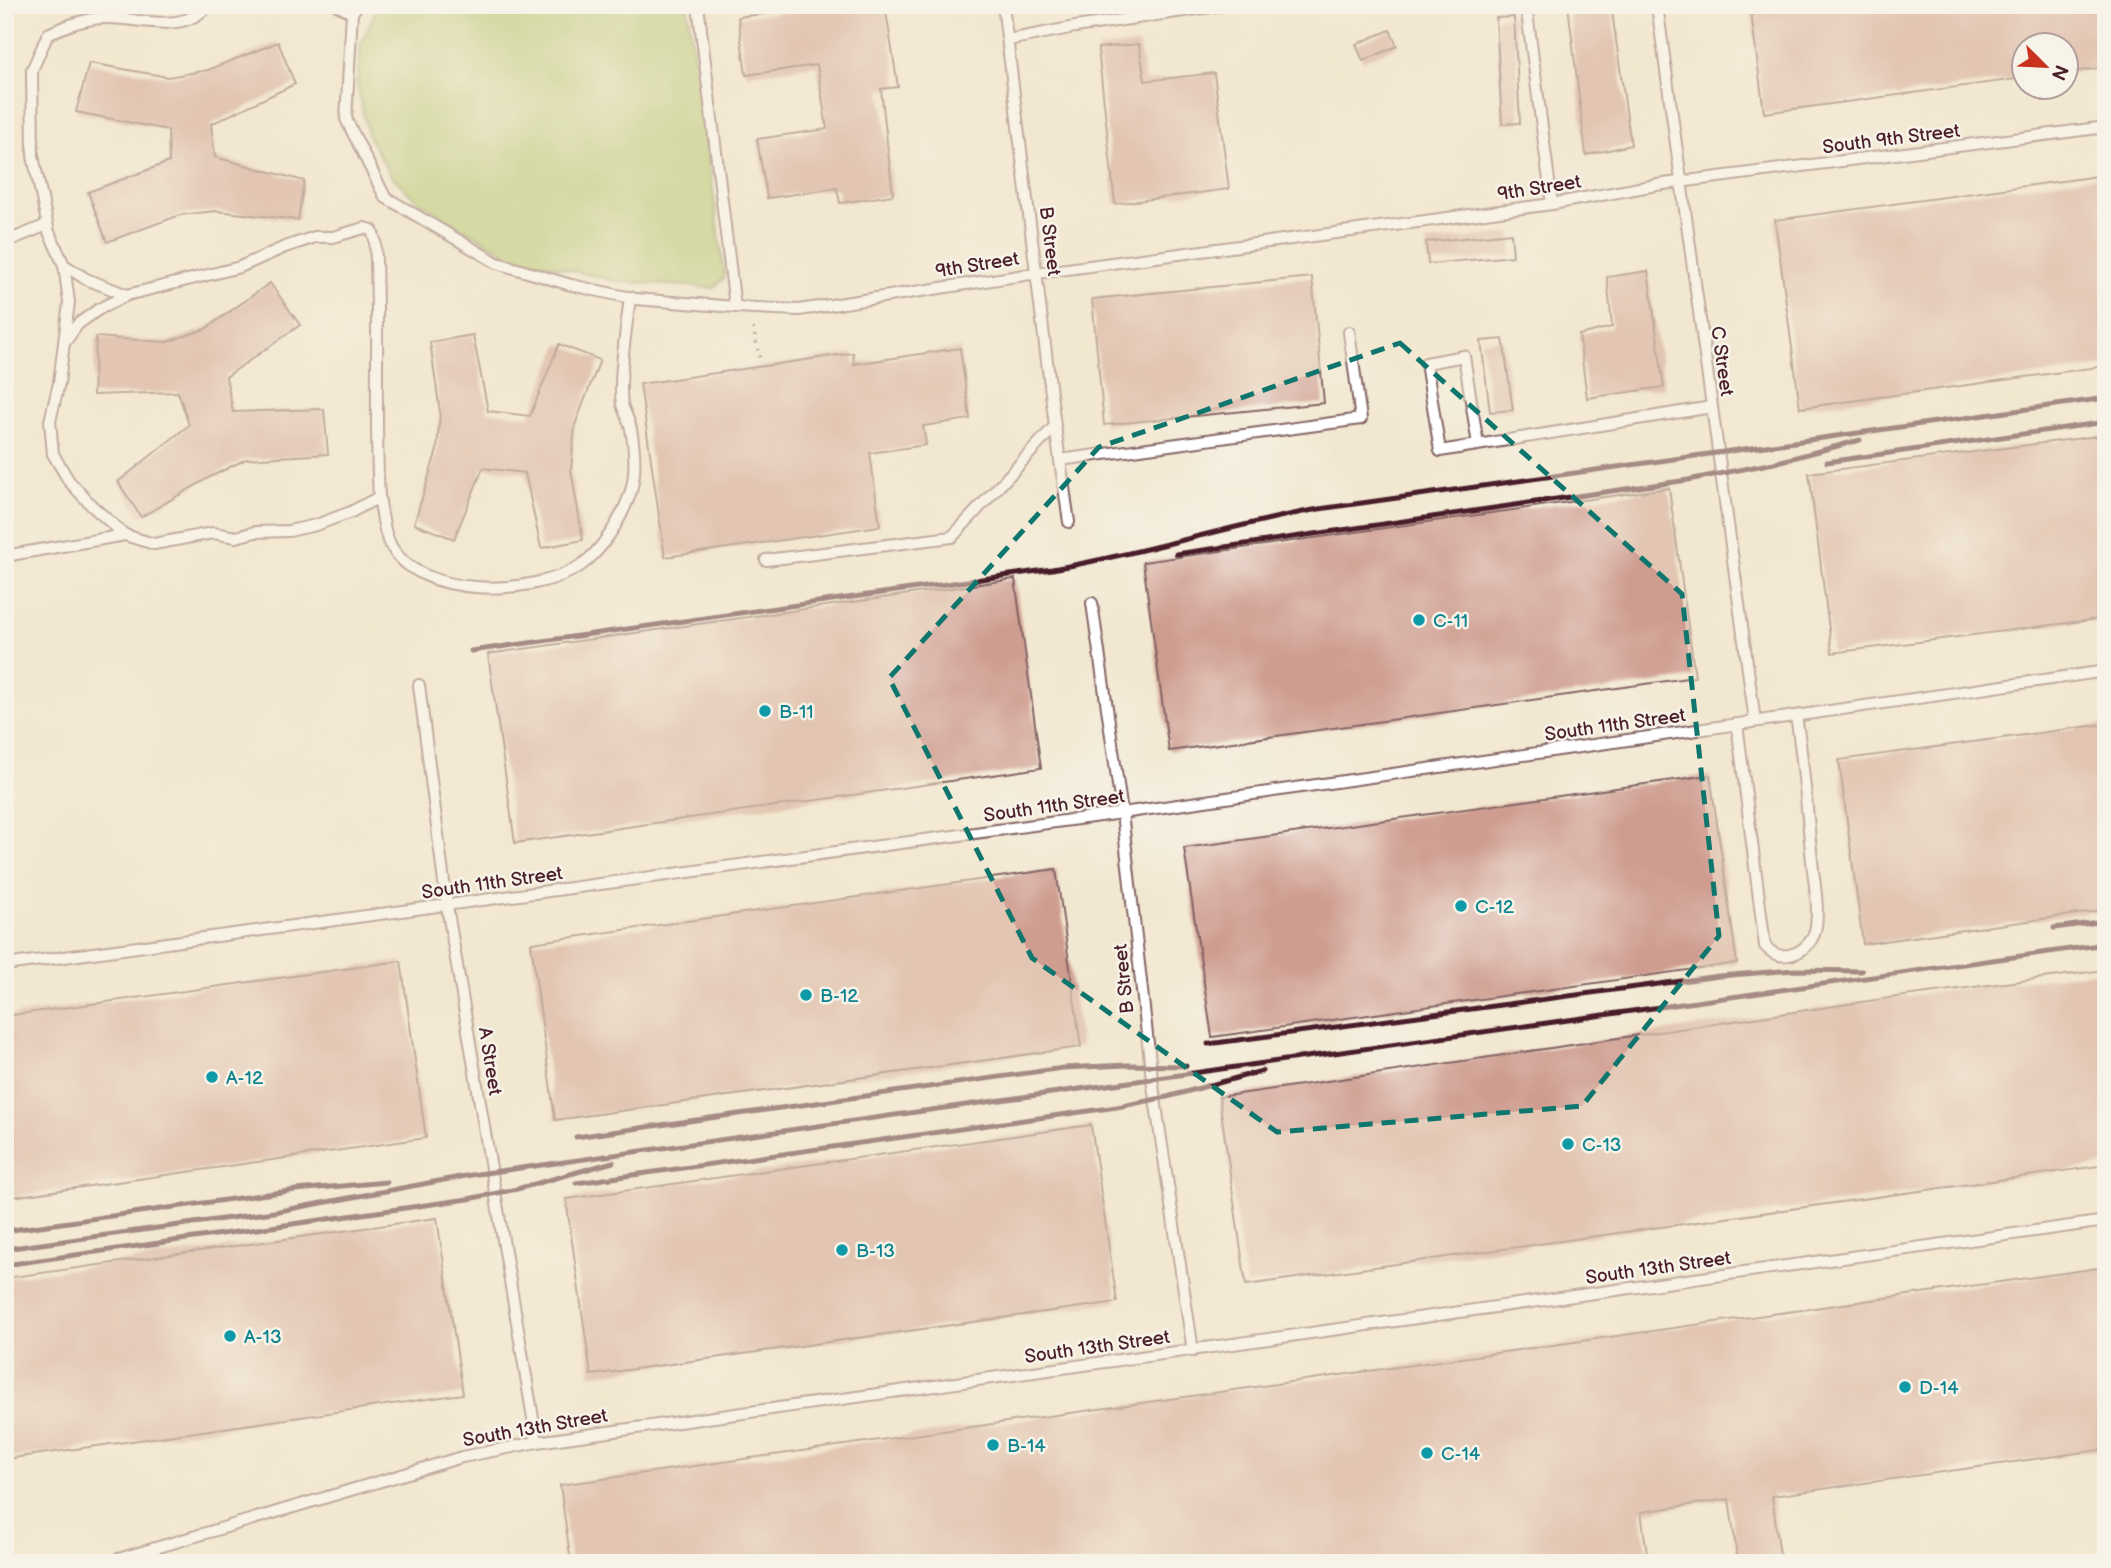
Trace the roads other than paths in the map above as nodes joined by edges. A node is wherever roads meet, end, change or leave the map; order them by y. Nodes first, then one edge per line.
1 (208, 5) edge
2 (337, 5) edge
3 (698, 5) edge
4 (1003, 5) edge
5 (1224, 5) edge
6 (1526, 5) edge
7 (1657, 5) edge
8 (354, 9) edge
9 (1008, 40) junction
10 (2106, 127) edge
11 (1680, 183) junction
12 (1552, 204) junction
13 (47, 225) junction
14 (5, 243) edge
15 (64, 265) junction
16 (1037, 273) junction
17 (127, 295) junction
18 (630, 297) junction
19 (735, 307) junction
20 (1349, 332) dead end
21 (64, 343) junction
22 (1712, 407) junction
23 (1055, 426) junction
24 (1478, 444) junction
25 (1060, 460) junction
26 (379, 497) junction
27 (1069, 522) dead end
28 (125, 535) junction
29 (5, 556) edge
30 (766, 560) dead end
31 (1092, 603) dead end
32 (2106, 671) edge
33 (419, 685) dead end
34 (1796, 716) junction
35 (1755, 721) junction
36 (1737, 724) junction
37 (1122, 813) junction
38 (447, 906) junction
39 (5, 965) edge
40 (2106, 1221) edge
41 (1193, 1351) junction
42 (537, 1442) junction
43 (105, 1563) edge

1 - 13 lane
2 - 8 lane
3 - 19 lane
4 - 9 lane, B Street
5 - 9 lane
6 - 12 lane
7 - 11 lane, C Street
8 - 18 lane, 9th Street
9 - 16 lane, B Street
10 - 11 lane, South 9th Street
11 - 12 lane, 9th Street
11 - 22 lane, C Street
12 - 16 lane, 9th Street
13 - 14 lane
13 - 15 lane
15 - 17 lane
15 - 21 lane
16 - 19 lane, 9th Street
16 - 23 lane, B Street
17 - 21 lane
17 - 26 lane
18 - 19 lane, 9th Street
18 - 26 lane
20 - 25 lane
21 - 28 lane
22 - 24 lane
22 - 35 lane, C Street
23 - 25 lane, B Street
23 - 30 lane
24 - 24 lane
25 - 27 lane, B Street
26 - 28 lane
28 - 29 lane
31 - 37 lane, B Street
32 - 34 lane, South 11th Street
33 - 38 lane, A Street
34 - 35 lane, South 11th Street
34 - 36 lane
35 - 36 lane, South 11th Street
36 - 37 lane, South 11th Street
37 - 38 lane, South 11th Street
37 - 41 lane, B Street
38 - 39 lane, South 11th Street
38 - 42 lane, A Street
40 - 41 lane, South 13th Street
41 - 42 lane, South 13th Street
42 - 43 lane, South 13th Street

